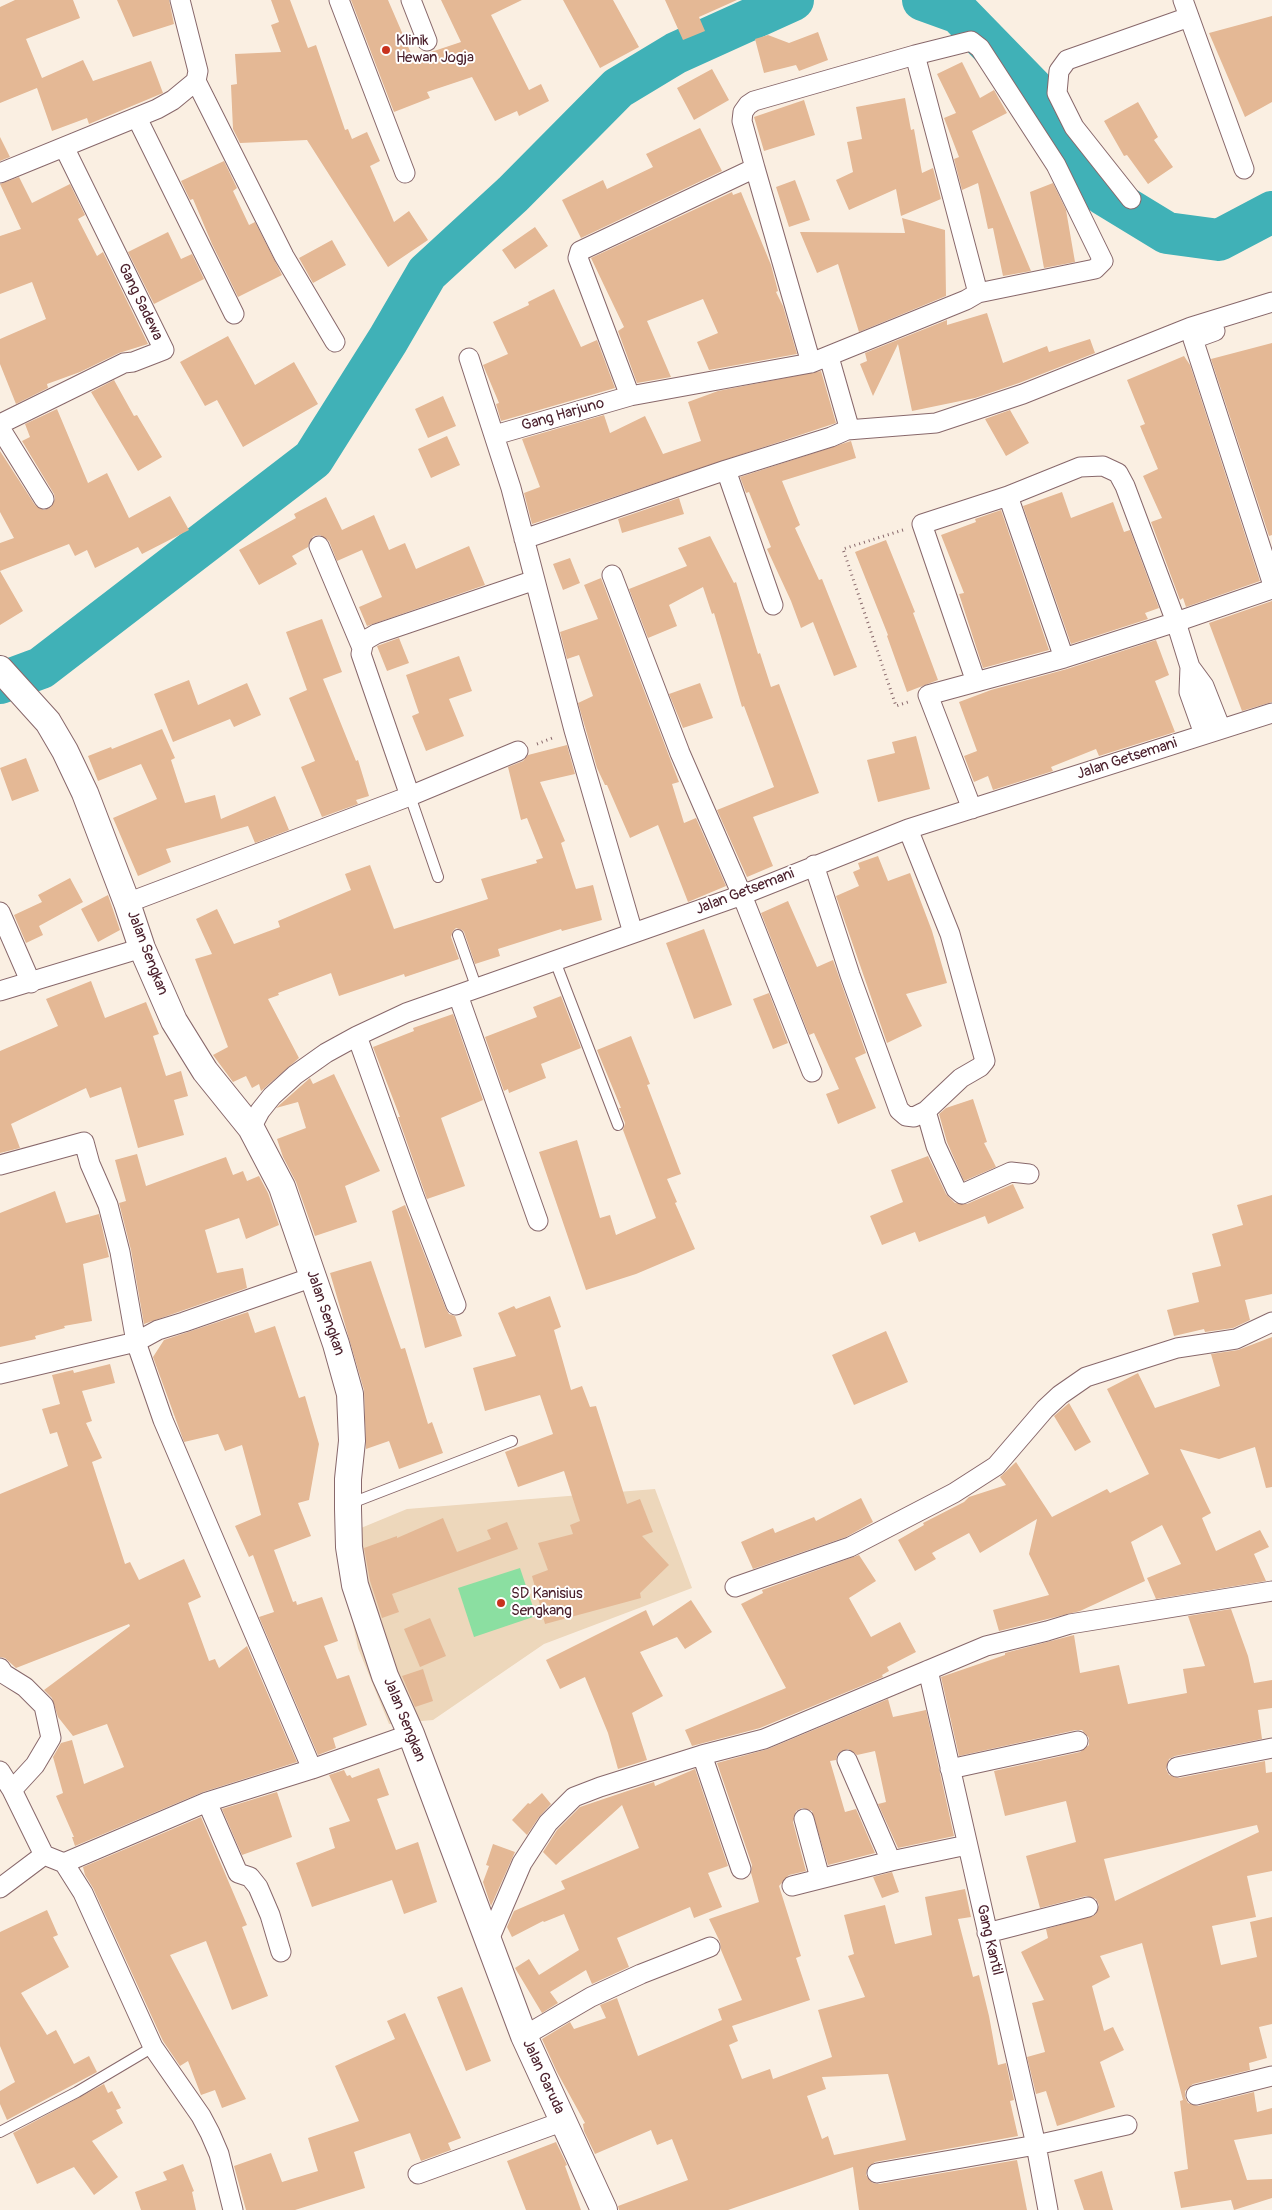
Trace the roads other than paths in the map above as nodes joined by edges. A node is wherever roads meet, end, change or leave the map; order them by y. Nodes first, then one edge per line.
1 (180, 0) edge
2 (339, 0) edge
3 (411, 0) edge
4 (1186, 9) edge
5 (427, 41) dead end
6 (915, 55) junction
7 (196, 81) junction
8 (137, 118) junction
9 (64, 146) junction
10 (755, 168) junction
11 (1244, 169) dead end
12 (0, 173) edge
13 (405, 173) dead end
14 (1131, 199) dead end
15 (978, 293) junction
16 (1272, 302) edge
17 (1272, 312) edge
18 (234, 314) dead end
19 (335, 342) dead end
20 (469, 358) dead end
21 (820, 360) junction
22 (630, 396) junction
23 (0, 424) edge
24 (0, 428) edge
25 (848, 430) junction
26 (495, 435) junction
27 (726, 470) junction
28 (1008, 496) junction
29 (44, 499) dead end
30 (524, 539) junction
31 (319, 546) dead end
32 (612, 575) dead end
33 (535, 580) junction
34 (1272, 582) edge
35 (1272, 589) edge
36 (773, 605) dead end
37 (1176, 622) junction
38 (362, 648) junction
39 (1064, 658) junction
40 (0, 669) edge
41 (976, 682) junction
42 (1272, 713) edge
43 (1213, 732) junction
44 (518, 751) road end
45 (410, 796) junction
46 (972, 809) junction
47 (908, 829) junction
48 (814, 865) junction
49 (438, 877) dead end
50 (742, 895) junction
51 (128, 903) junction
52 (0, 912) edge
53 (633, 933) junction
54 (458, 935) dead end
55 (142, 948) junction
56 (555, 961) junction
57 (31, 983) junction
58 (477, 989) junction
59 (0, 991) edge
60 (458, 995) junction
61 (357, 1036) junction
62 (812, 1072) dead end
63 (926, 1111) junction
64 (618, 1125) dead end
65 (251, 1128) junction
66 (0, 1165) edge
67 (1029, 1174) dead end
68 (538, 1221) dead end
69 (313, 1277) junction
70 (456, 1305) dead end
71 (1272, 1322) edge
72 (136, 1342) junction
73 (0, 1374) edge
74 (512, 1441) dead end
75 (348, 1504) junction
76 (735, 1588) dead end
77 (1272, 1591) edge
78 (0, 1668) edge
79 (928, 1670) junction
80 (410, 1734) junction
81 (1078, 1741) dead end
82 (1272, 1748) edge
83 (702, 1755) junction
84 (847, 1760) dead end
85 (1177, 1767) dead end
86 (312, 1769) junction
87 (950, 1769) junction
88 (0, 1771) edge
89 (12, 1790) junction
90 (207, 1802) junction
91 (804, 1819) dead end
92 (967, 1845) junction
93 (44, 1854) junction
94 (891, 1861) junction
95 (64, 1863) junction
96 (741, 1870) dead end
97 (820, 1878) junction
98 (792, 1886) dead end
99 (0, 1888) edge
100 (1088, 1907) dead end
101 (987, 1933) junction
102 (488, 1942) junction
103 (710, 1947) dead end
104 (281, 1952) dead end
105 (524, 2036) junction
106 (153, 2047) junction
107 (1272, 2076) edge
108 (1196, 2095) dead end
109 (564, 2120) junction
110 (1127, 2126) dead end
111 (0, 2132) edge
112 (1036, 2145) junction
113 (877, 2173) dead end
114 (418, 2174) dead end
115 (232, 2210) edge
116 (604, 2210) edge
117 (1048, 2210) edge

1 - 7 street
2 - 13 street
3 - 5 street
4 - 11 street
4 - 14 street
6 - 10 street
6 - 15 street
6 - 15 street, Gang Harjuno
7 - 8 street
7 - 19 street
8 - 9 street
8 - 18 street
9 - 12 street
9 - 23 street, Gang Sadewa
10 - 21 street
10 - 22 street
15 - 21 street, Gang Harjuno
16 - 25 street
17 - 34 street
20 - 26 street
21 - 22 street, Gang Harjuno
21 - 25 street
22 - 26 street, Gang Harjuno
24 - 29 street
25 - 27 street
26 - 30 street
27 - 30 street
27 - 36 street
28 - 37 street
28 - 39 street
28 - 41 street
30 - 33 street
31 - 38 street
32 - 50 street
33 - 38 street
33 - 53 street
35 - 37 street
37 - 39 street
37 - 43 street
38 - 45 street
39 - 41 street
40 - 51 main road, Jalan Sengkan
41 - 46 street
42 - 43 street, Jalan Getsemani
43 - 46 street, Jalan Getsemani
44 - 45 street
45 - 49 lane
45 - 51 street
46 - 47 street, Jalan Getsemani
47 - 48 street, Jalan Getsemani
47 - 63 street
48 - 50 street, Jalan Getsemani
48 - 63 street
50 - 53 street, Jalan Getsemani
50 - 62 street
51 - 55 main road, Jalan Sengkan
52 - 57 street
53 - 56 street, Jalan Getsemani
54 - 58 lane
55 - 57 street
55 - 65 main road, Jalan Sengkan
56 - 58 street, Jalan Getsemani
56 - 64 lane
57 - 59 street
58 - 60 street, Jalan Getsemani
60 - 61 street, Jalan Getsemani
60 - 68 street
61 - 65 street, Jalan Getsemani
61 - 70 street
63 - 67 street
65 - 69 main road, Jalan Sengkan
66 - 72 street
69 - 72 street
69 - 75 main road, Jalan Sengkan
71 - 76 street
72 - 73 street
72 - 86 street
74 - 75 lane
75 - 80 main road, Jalan Sengkan
77 - 79 street
78 - 89 street
79 - 83 street
79 - 87 street, Gang Kantil
80 - 86 street
80 - 102 main road, Jalan Sengkan
81 - 87 street
82 - 85 street
83 - 96 street
83 - 102 street
84 - 94 street
86 - 90 street
87 - 92 street, Gang Kantil
88 - 89 street
89 - 93 street
90 - 95 street
90 - 104 street
91 - 97 street
92 - 94 street
92 - 101 street, Gang Kantil
93 - 95 street
93 - 99 street
94 - 97 street
95 - 106 street
97 - 98 street
100 - 101 street
101 - 112 street, Gang Kantil
102 - 105 main road, Jalan Garuda
103 - 105 street
105 - 109 main road, Jalan Garuda
106 - 111 lane
106 - 115 street
107 - 108 street
109 - 114 street
109 - 116 main road, Jalan Garuda
110 - 112 street
112 - 113 street
112 - 117 street, Gang Kantil

